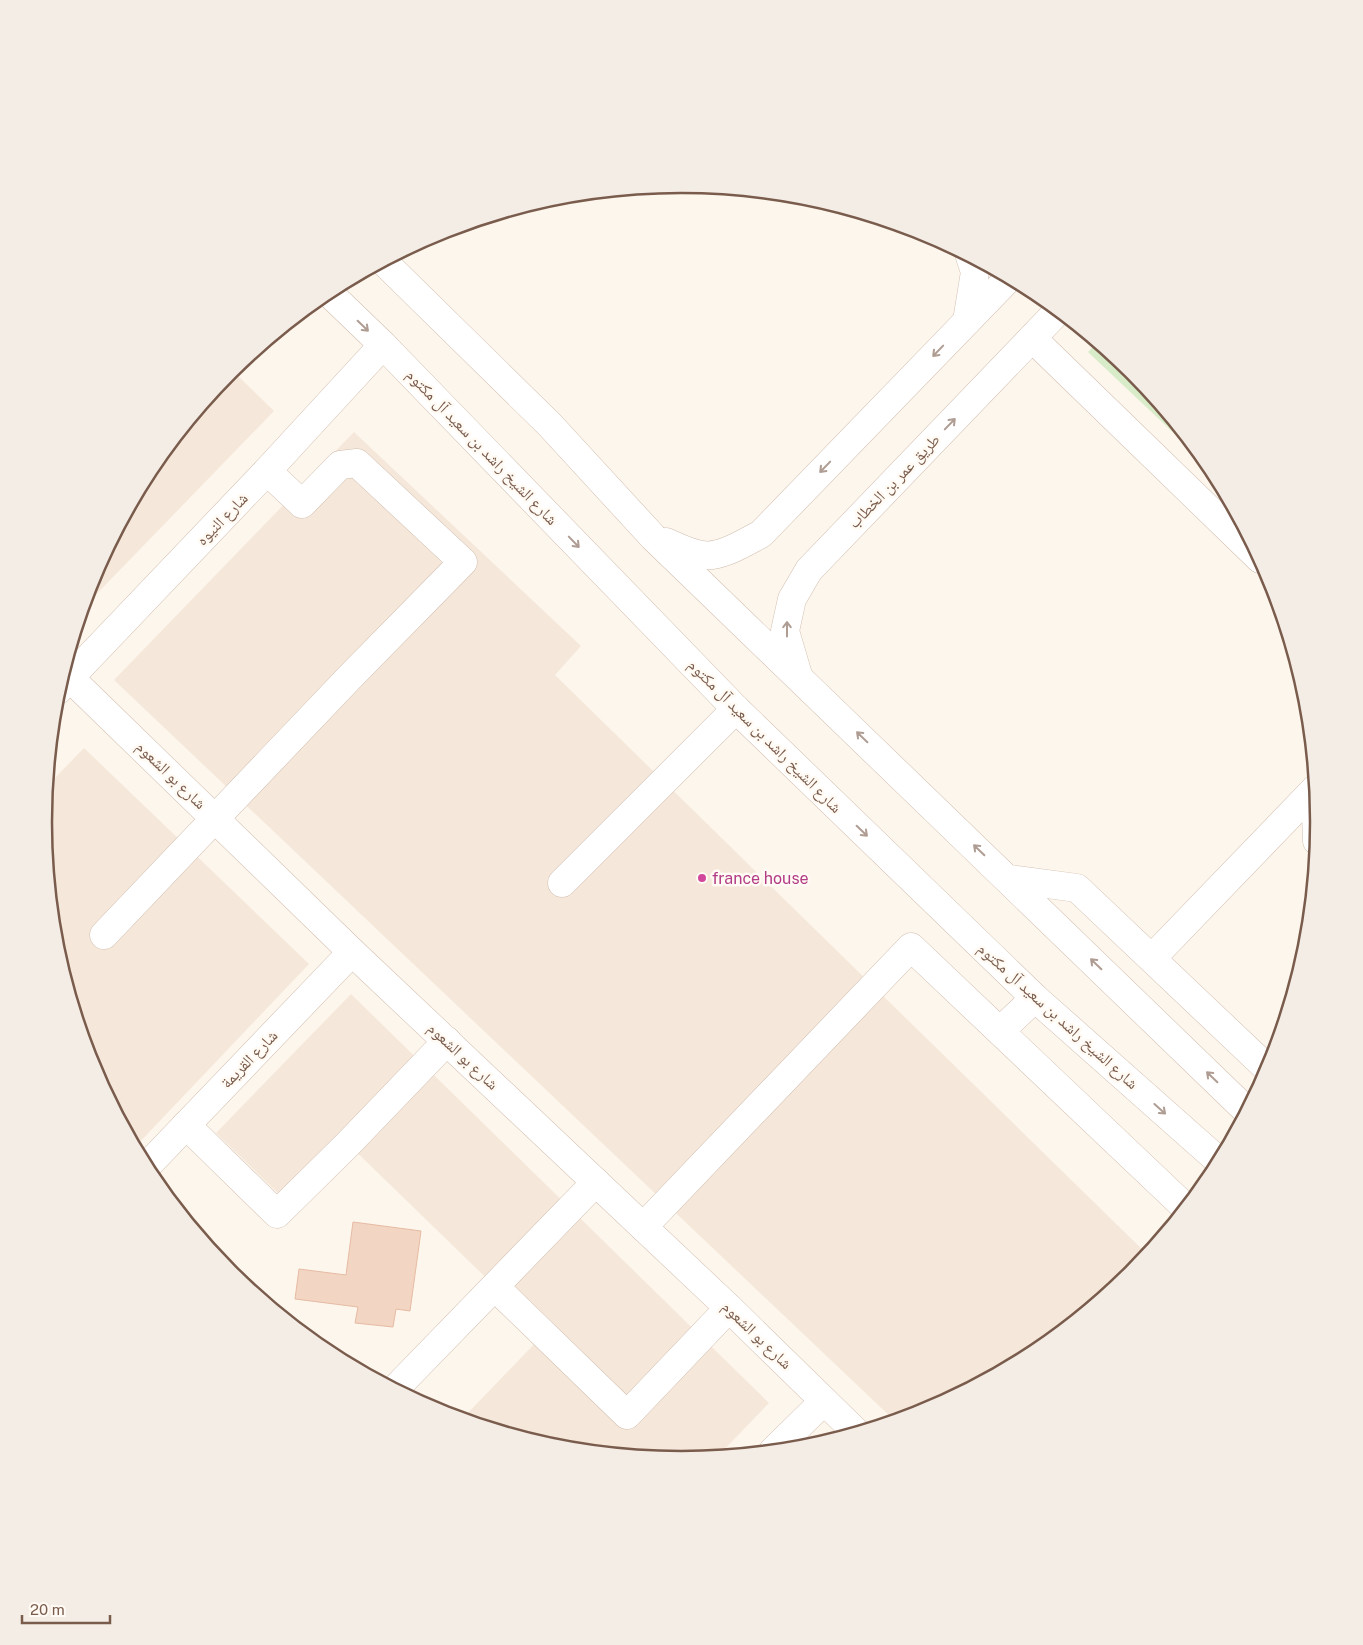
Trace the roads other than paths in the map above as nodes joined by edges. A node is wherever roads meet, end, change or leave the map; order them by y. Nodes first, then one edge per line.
1 (973, 265) edge
2 (388, 266) edge
3 (373, 275) edge
4 (1004, 283) edge
5 (335, 298) edge
6 (1053, 316) edge
7 (967, 321) junction
8 (1032, 338) junction
9 (383, 345) junction
10 (550, 425) junction
11 (267, 471) junction
12 (654, 537) junction
13 (1247, 547) edge
14 (799, 676) junction
15 (70, 678) edge
16 (68, 687) edge
17 (736, 709) junction
18 (1309, 796) edge
19 (215, 819) junction
20 (1009, 879) junction
21 (562, 883) dead end
22 (104, 935) dead end
23 (352, 952) junction
24 (1152, 958) junction
25 (1035, 998) junction
26 (1000, 1031) junction
27 (447, 1041) junction
28 (1263, 1064) edge
29 (1243, 1107) edge
30 (186, 1125) junction
31 (1214, 1156) edge
32 (152, 1161) edge
33 (596, 1182) junction
34 (1182, 1204) edge
35 (643, 1227) junction
36 (494, 1287) junction
37 (730, 1308) junction
38 (399, 1385) edge
39 (824, 1401) junction
40 (852, 1428) edge
41 (781, 1443) edge

1 - 7 street
2 - 10 street
3 - 10 street
4 - 7 street
5 -> 9 street, شارع الشيخ راشد بن سعيد آل مكتوم
6 - 8 street, طريق عمر بن الخطاب
7 -> 12 street
8 - 13 street
14 -> 8 street, طريق عمر بن الخطاب
9 - 11 street, شارع النيوه
9 -> 17 street, شارع الشيخ راشد بن سعيد آل مكتوم
10 - 12 street
11 - 15 street, شارع النيوه
11 - 19 street
12 - 14 street
20 -> 14 street
16 - 19 street, شارع بو الشعوم
17 - 21 street
17 -> 25 street, شارع الشيخ راشد بن سعيد آل مكتوم
18 - 24 street
19 - 22 street
19 - 23 street, شارع بو الشعوم
20 - 24 street
29 -> 20 street
23 - 27 street, شارع بو الشعوم
23 - 30 street, شارع القريمة
24 - 28 street
25 - 26 street
25 -> 31 street, شارع الشيخ راشد بن سعيد آل مكتوم
26 - 34 street
26 - 35 street
27 - 30 street
27 - 33 street, شارع بو الشعوم
30 - 32 street, شارع القريمة
33 - 35 street, شارع بو الشعوم
33 - 36 street
35 - 37 street, شارع بو الشعوم
36 - 37 street
36 - 38 street
37 - 39 street, شارع بو الشعوم
39 - 40 street, شارع بو الشعوم
39 - 41 street

